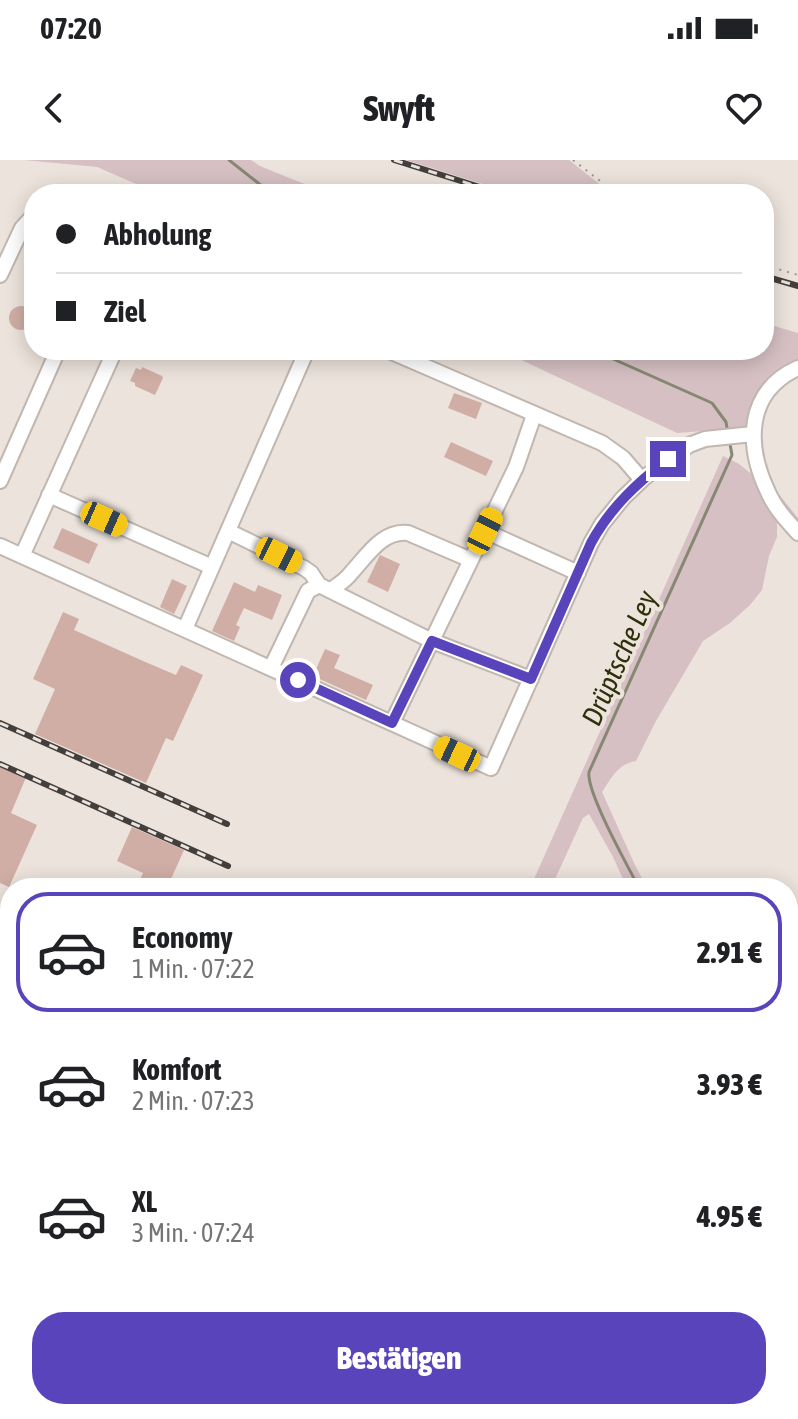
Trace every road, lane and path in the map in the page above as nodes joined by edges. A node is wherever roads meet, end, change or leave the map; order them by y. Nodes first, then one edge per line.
1 (573, 160) edge
2 (604, 184) edge
3 (24, 224) edge
4 (774, 268) edge
5 (0, 275) edge
6 (798, 275) edge
7 (54, 360) edge
8 (110, 360) edge
9 (303, 360) edge
10 (410, 360) edge
11 (798, 368) edge
12 (534, 415) junction
13 (753, 434) junction
14 (642, 480) junction
15 (0, 481) edge
16 (49, 495) junction
17 (228, 531) junction
18 (485, 531) junction
19 (798, 533) edge
20 (0, 546) edge
21 (22, 556) junction
22 (471, 560) junction
23 (212, 567) junction
24 (578, 573) junction
25 (325, 587) junction
26 (185, 629) junction
27 (432, 641) junction
28 (271, 668) junction
29 (531, 679) junction
30 (392, 723) junction

1 - 2 path
3 - 5 lane
4 - 6 path
7 - 15 lane
8 - 16 lane
9 - 17 lane
10 - 12 lane
11 - 13 lane
12 - 14 lane
12 - 18 lane
13 - 14 lane
13 - 19 lane
14 - 24 lane
16 - 21 lane
16 - 23 lane
17 - 23 lane
17 - 25 lane
18 - 22 lane
18 - 24 lane
20 - 21 lane
21 - 26 lane
22 - 25 lane
22 - 27 lane
23 - 26 lane
24 - 29 lane
25 - 27 lane
25 - 28 lane
26 - 28 lane
27 - 29 lane
27 - 30 lane
28 - 30 lane
29 - 30 lane

